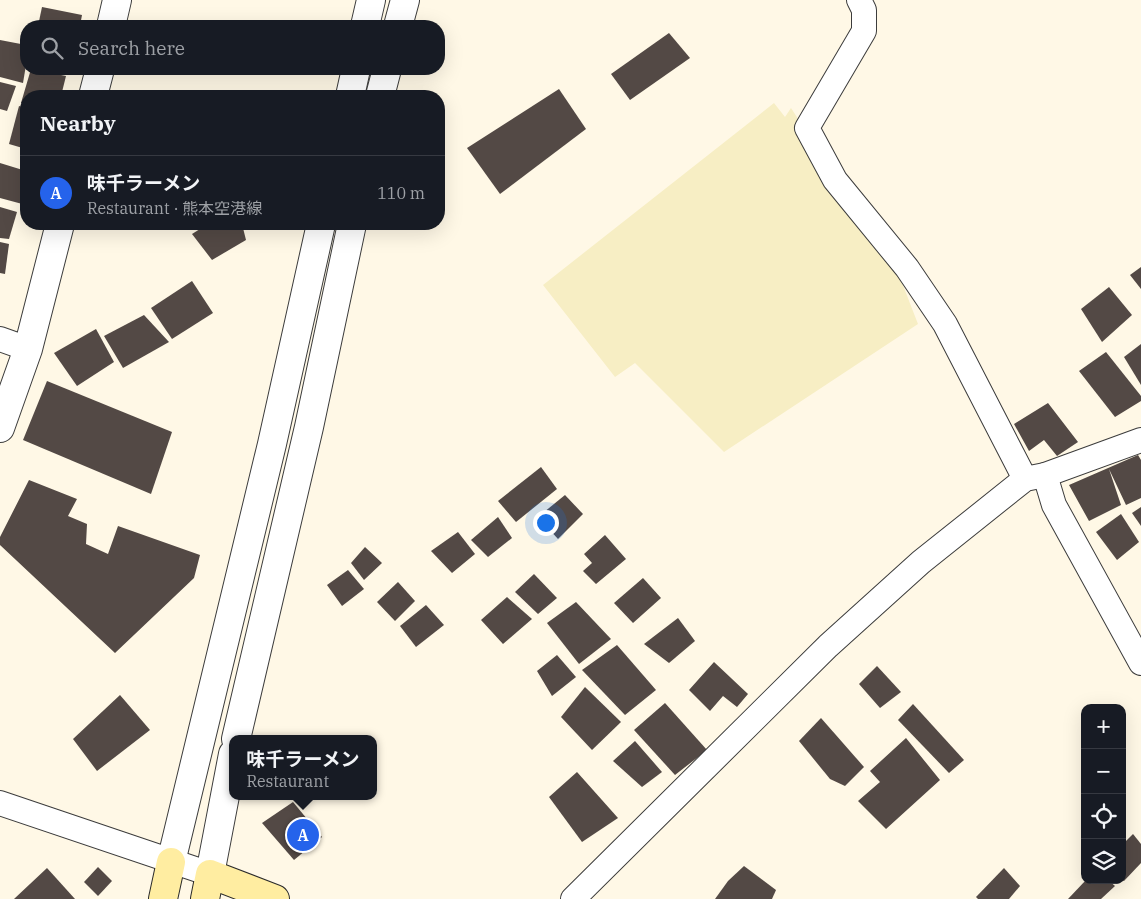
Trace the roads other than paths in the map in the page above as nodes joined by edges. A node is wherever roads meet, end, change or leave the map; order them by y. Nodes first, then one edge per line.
1 (117, 0) edge
2 (371, 0) edge
3 (405, 0) edge
4 (859, 0) edge
5 (112, 20) edge
6 (366, 20) edge
7 (400, 20) edge
8 (98, 75) edge
9 (355, 75) edge
10 (385, 75) edge
11 (95, 90) edge
12 (351, 90) edge
13 (382, 90) edge
14 (58, 230) edge
15 (320, 230) edge
16 (351, 230) edge
17 (0, 339) edge
18 (28, 349) junction
19 (0, 428) edge
20 (1141, 440) edge
21 (1035, 477) junction
22 (1141, 664) edge
23 (237, 735) edge
24 (229, 774) edge
25 (0, 803) edge
26 (171, 862) junction
27 (207, 886) edge
28 (163, 899) edge
29 (275, 899) edge
30 (573, 899) edge

1 - 5 street
2 - 6 street
3 - 7 street
4 - 21 street
8 - 11 street
9 - 12 street
10 - 13 street
14 - 18 street
15 - 26 street
16 - 23 street
17 - 18 street
18 - 19 street
20 - 21 street
21 - 22 street
21 - 30 street
24 - 27 street
25 - 26 street
26 - 27 street
26 - 28 main road
27 - 29 main road

